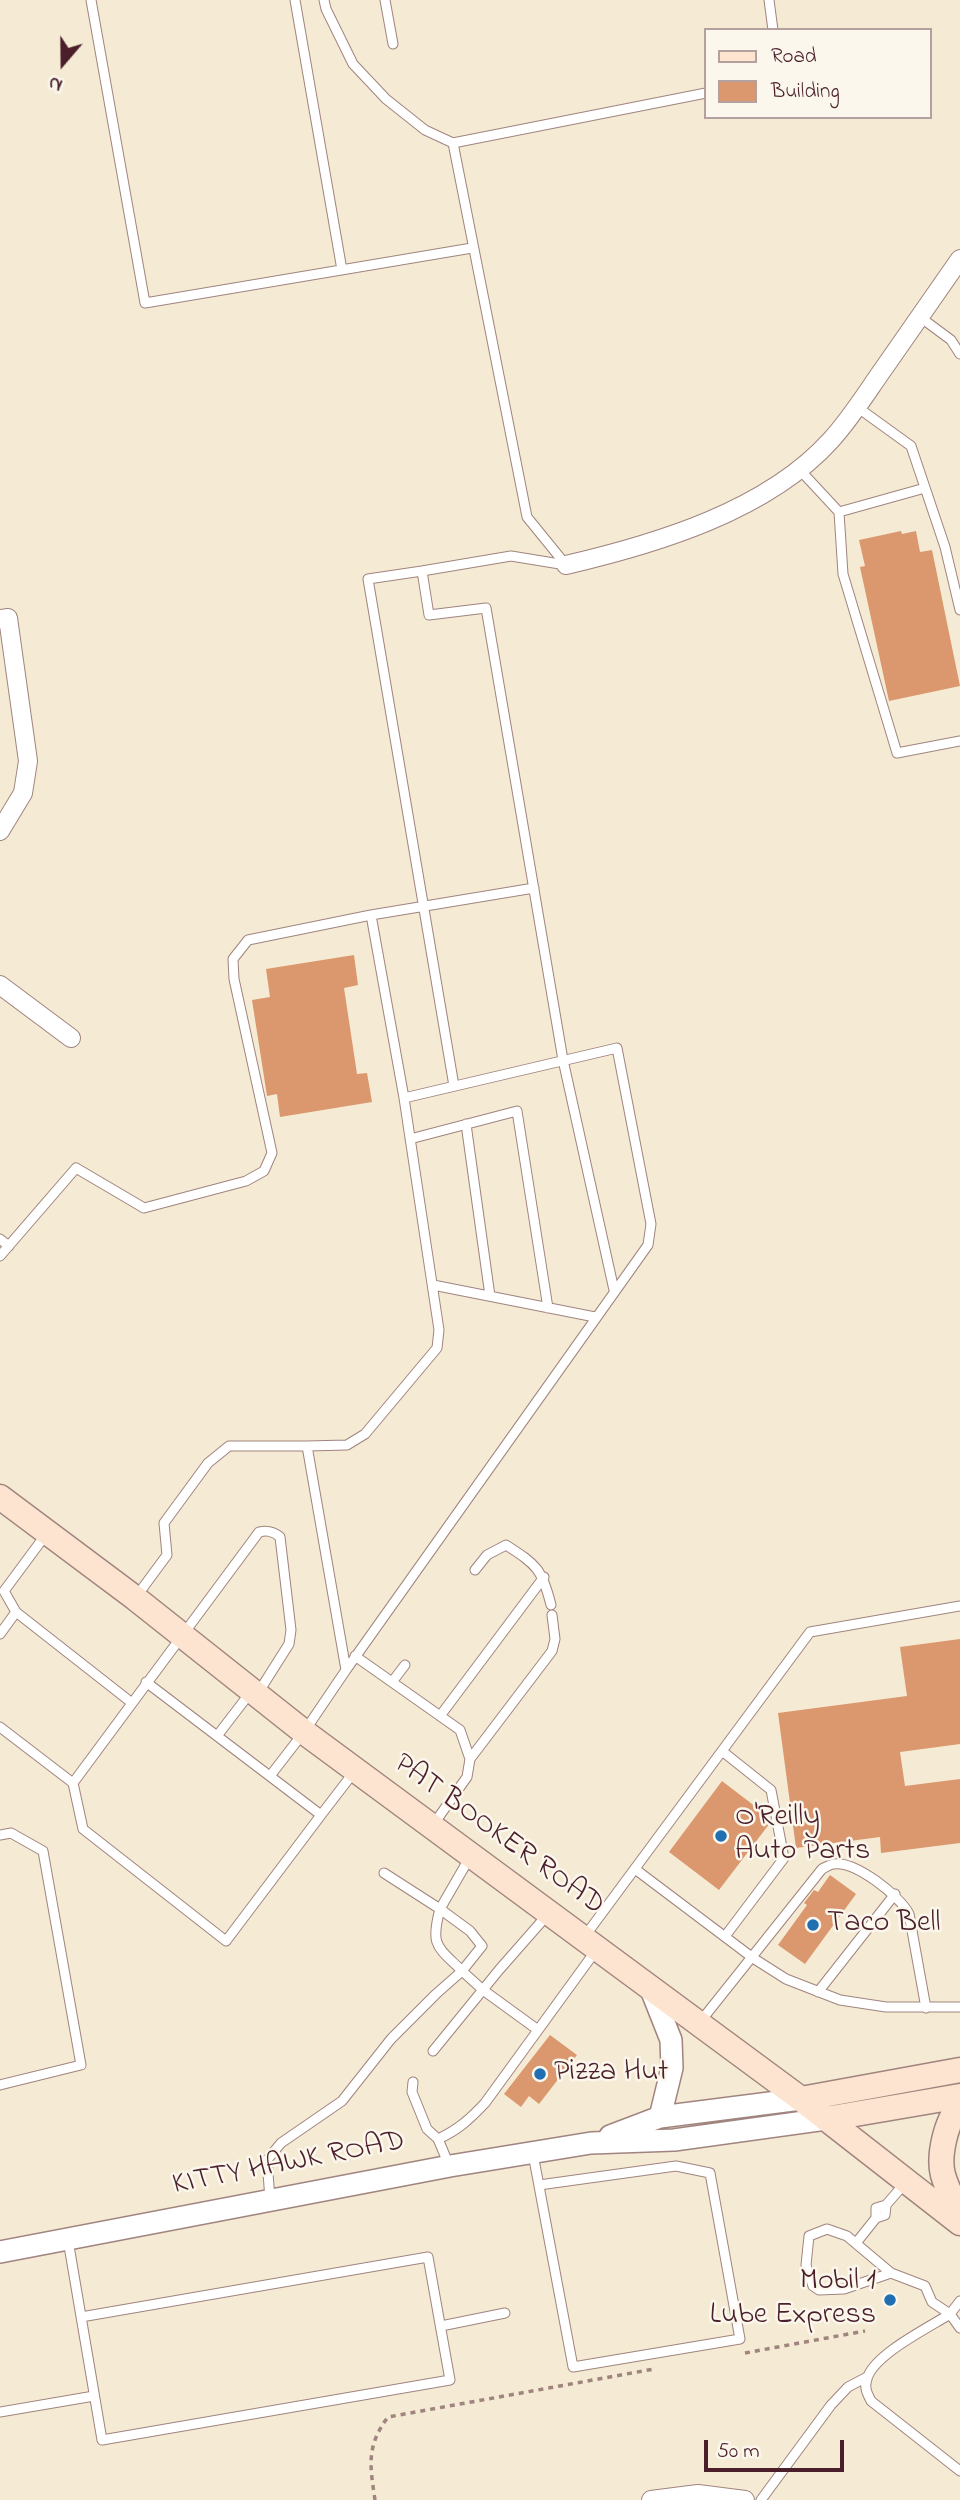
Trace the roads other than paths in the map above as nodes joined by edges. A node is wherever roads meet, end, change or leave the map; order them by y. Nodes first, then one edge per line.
1 (90, 0) edge
2 (295, 0) edge
3 (324, 0) edge
4 (385, 0) edge
5 (769, 0) edge
6 (774, 28) edge
7 (393, 44) dead end
8 (704, 93) edge
9 (453, 143) junction
10 (472, 248) junction
11 (960, 259) edge
12 (342, 270) junction
13 (920, 317) junction
14 (960, 354) edge
15 (857, 407) junction
16 (799, 469) junction
17 (925, 488) junction
18 (839, 512) junction
19 (566, 565) junction
20 (422, 571) junction
21 (960, 610) edge
22 (0, 619) edge
23 (960, 741) edge
24 (0, 831) edge
25 (534, 888) junction
26 (423, 907) junction
27 (371, 915) junction
28 (0, 985) edge
29 (71, 1038) dead end
30 (564, 1060) junction
31 (454, 1086) junction
32 (404, 1098) junction
33 (466, 1124) junction
34 (410, 1139) junction
35 (0, 1239) edge
36 (9, 1246) junction
37 (0, 1256) edge
38 (433, 1285) junction
39 (614, 1290) junction
40 (489, 1296) junction
41 (548, 1308) junction
42 (595, 1317) junction
43 (307, 1446) junction
44 (2, 1502) edge
45 (47, 1532) junction
46 (475, 1570) dead end
47 (544, 1577) junction
48 (135, 1598) junction
49 (551, 1605) dead end
50 (960, 1606) edge
51 (16, 1612) junction
52 (552, 1615) dead end
53 (0, 1634) edge
54 (181, 1635) junction
55 (355, 1656) junction
56 (405, 1665) dead end
57 (346, 1670) junction
58 (146, 1682) junction
59 (392, 1682) junction
60 (255, 1692) junction
61 (132, 1703) junction
62 (440, 1716) junction
63 (0, 1727) edge
64 (304, 1732) junction
65 (217, 1736) junction
66 (722, 1751) junction
67 (470, 1759) junction
68 (356, 1770) junction
69 (270, 1776) junction
70 (73, 1783) junction
71 (321, 1815) junction
72 (432, 1827) junction
73 (0, 1835) edge
74 (471, 1856) junction
75 (635, 1869) junction
76 (384, 1873) dead end
77 (895, 1894) junction
78 (440, 1909) junction
79 (549, 1913) junction
80 (726, 1935) junction
81 (590, 1944) junction
82 (753, 1958) junction
83 (463, 1971) junction
84 (650, 1987) junction
85 (483, 1990) junction
86 (818, 1992) junction
87 (960, 2007) edge
88 (926, 2008) junction
89 (699, 2024) junction
90 (538, 2030) junction
91 (433, 2052) dead end
92 (960, 2070) edge
93 (414, 2082) dead end
94 (0, 2085) edge
95 (960, 2096) edge
96 (801, 2099) junction
97 (960, 2106) edge
98 (660, 2117) junction
99 (826, 2119) junction
100 (438, 2139) junction
101 (591, 2143) junction
102 (533, 2152) junction
103 (450, 2166) junction
104 (906, 2182) junction
105 (538, 2185) junction
106 (270, 2200) junction
107 (960, 2217) edge
108 (960, 2223) edge
109 (68, 2239) junction
110 (856, 2243) junction
111 (0, 2252) edge
112 (891, 2273) junction
113 (960, 2301) edge
114 (505, 2314) dead end
115 (950, 2314) junction
116 (81, 2317) junction
117 (440, 2326) junction
118 (960, 2328) edge
119 (867, 2377) junction
120 (94, 2396) junction
121 (0, 2412) edge
122 (960, 2471) edge
123 (651, 2500) edge
124 (745, 2500) edge
125 (761, 2500) edge

1 - 12 lane
2 - 12 lane
3 - 9 lane
4 - 7 lane
5 - 6 lane
8 - 9 lane
9 - 10 lane
10 - 12 lane
10 - 19 lane
11 - 13 street
13 - 14 lane
13 - 15 street
15 - 16 street
15 - 17 lane
16 - 18 lane
16 - 19 street
17 - 18 lane
17 - 21 lane
18 - 23 lane
19 - 20 lane
20 - 25 lane
20 - 26 lane
22 - 24 street
25 - 26 lane
25 - 30 lane
26 - 27 lane
26 - 31 lane
27 - 32 lane
27 - 36 lane
28 - 29 street
30 - 31 lane
30 - 39 lane
30 - 39 lane
31 - 32 lane
32 - 34 lane
33 - 34 lane
33 - 40 lane
33 - 41 lane
34 - 38 lane
35 - 36 lane
36 - 37 lane
38 - 40 lane
38 - 43 lane
39 - 42 lane
40 - 41 lane
41 - 42 lane
42 - 55 lane
43 - 48 lane
43 - 57 lane
44 - 45 main road, PAT BOOKER ROAD
45 - 48 main road, PAT BOOKER ROAD
45 - 51 lane
46 - 47 lane
47 - 49 lane
47 - 62 lane
48 - 54 main road, PAT BOOKER ROAD
50 - 66 lane
51 - 53 lane
51 - 61 lane
52 - 67 lane
54 - 58 lane
54 - 60 main road, PAT BOOKER ROAD
54 - 60 lane
55 - 57 lane
55 - 59 lane
56 - 59 lane
57 - 64 lane
58 - 61 lane
58 - 65 lane
59 - 62 lane
60 - 64 main road, PAT BOOKER ROAD
60 - 65 lane
61 - 70 lane
62 - 67 lane
63 - 70 lane
64 - 68 main road, PAT BOOKER ROAD
64 - 69 lane
65 - 69 lane
66 - 75 lane
66 - 80 lane
67 - 72 lane
68 - 71 lane
68 - 72 main road, PAT BOOKER ROAD
69 - 71 lane
70 - 71 lane
72 - 74 main road, PAT BOOKER ROAD
73 - 94 lane
74 - 78 lane
74 - 79 main road, PAT BOOKER ROAD
75 - 80 lane
75 - 81 lane
76 - 78 lane
77 - 82 lane
77 - 86 lane
77 - 88 lane
78 - 83 lane
78 - 83 lane
79 - 81 main road, PAT BOOKER ROAD
79 - 85 lane
80 - 82 lane
81 - 84 main road, PAT BOOKER ROAD
81 - 90 lane
82 - 86 lane
82 - 89 lane
83 - 85 lane
83 - 106 lane
84 - 89 main road, PAT BOOKER ROAD
84 - 98 street
85 - 90 lane
85 - 91 lane
86 - 88 lane
87 - 88 lane
89 - 96 main road, PAT BOOKER ROAD
90 - 100 lane
92 - 96 main road, KITTY HAWK ROAD
93 - 100 lane
95 - 99 main road, KITTY HAWK ROAD
96 - 98 street, KITTY HAWK ROAD
96 - 99 main road, PAT BOOKER ROAD
97 - 107 main road
98 - 101 street, KITTY HAWK ROAD
99 - 101 street, KITTY HAWK ROAD
99 - 104 main road, PAT BOOKER ROAD
100 - 103 lane
101 - 102 street, KITTY HAWK ROAD
102 - 103 street, KITTY HAWK ROAD
102 - 105 lane
103 - 106 street, KITTY HAWK ROAD
104 - 108 main road, PAT BOOKER ROAD
104 - 110 lane
105 - 105 lane
106 - 109 street, KITTY HAWK ROAD
109 - 111 street, KITTY HAWK ROAD
109 - 116 lane
110 - 112 lane
110 - 112 lane
112 - 115 lane
113 - 115 lane
114 - 117 lane
115 - 118 lane
115 - 119 lane
116 - 117 lane
116 - 120 lane
117 - 120 lane
119 - 122 lane
119 - 125 lane
120 - 121 lane
123 - 124 street

